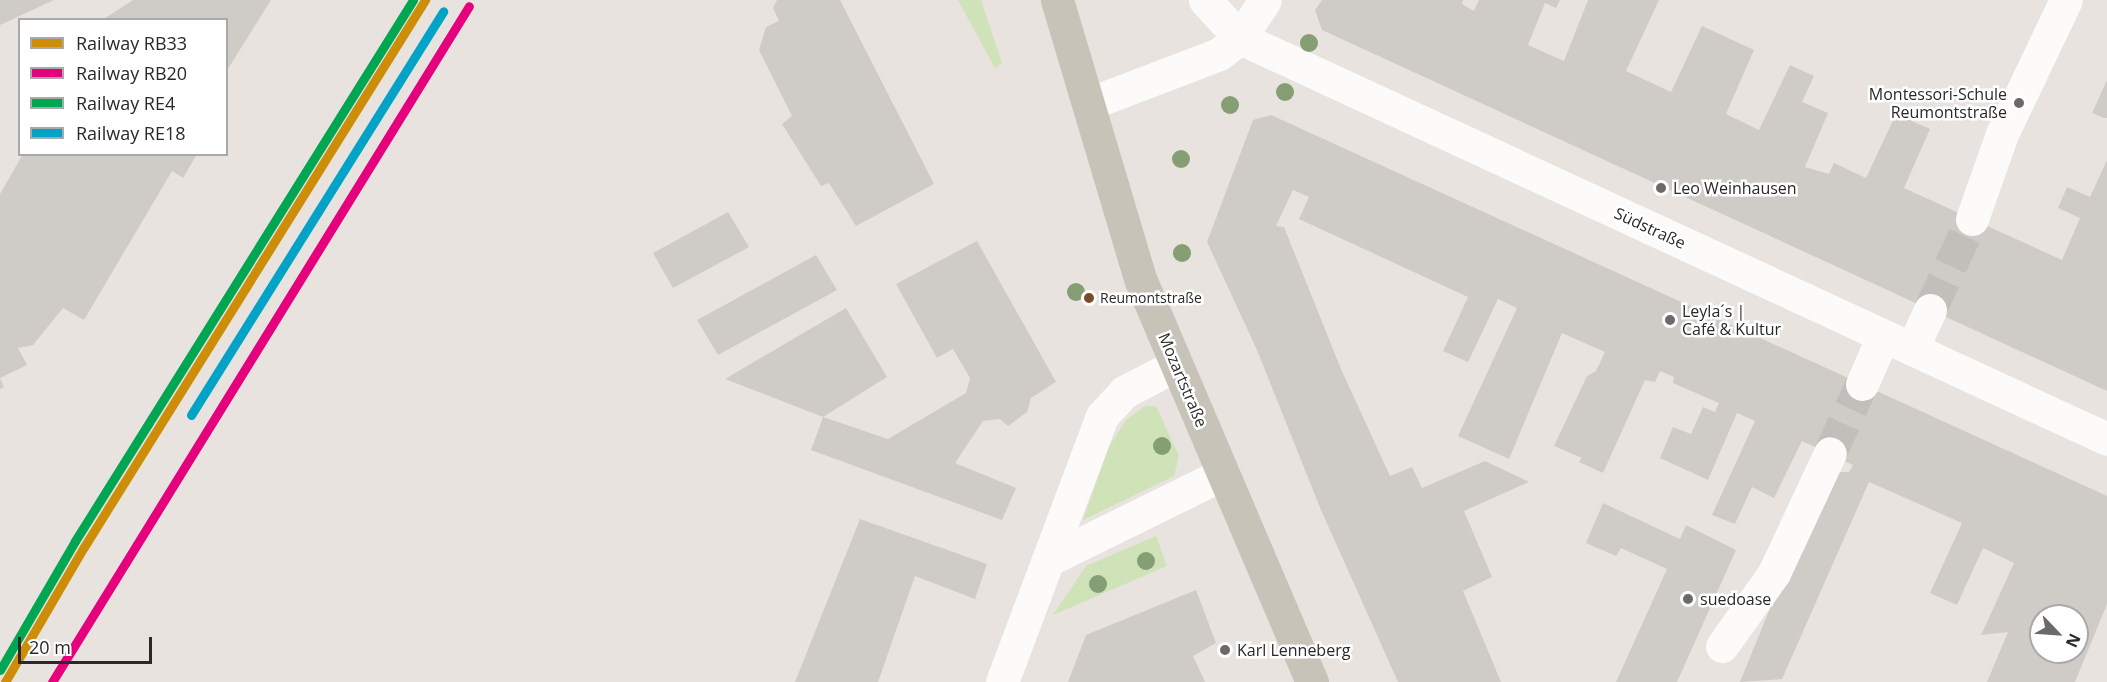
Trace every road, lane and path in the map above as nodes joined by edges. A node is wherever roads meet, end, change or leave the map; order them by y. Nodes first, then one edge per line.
1 (1058, 0) edge
2 (1205, 0) edge
3 (1265, 0) edge
4 (2066, 0) edge
5 (1240, 38) junction
6 (1091, 103) junction
7 (1972, 219) tunnel mouth
8 (1930, 310) tunnel mouth
9 (1898, 343) junction
10 (1176, 365) junction
11 (1862, 384) tunnel mouth
12 (2107, 439) edge
13 (1830, 453) tunnel mouth
14 (1223, 474) junction
15 (1048, 560) junction
16 (1722, 645) dead end
17 (1002, 682) edge
18 (1312, 682) edge

1 - 6 main road, Mozartstraße
2 - 5 street, Südstraße
3 - 5 street
4 - 7 street
5 - 6 street
5 - 9 street, Südstraße
6 - 10 main road, Mozartstraße
8 - 9 street
9 - 11 street
9 - 12 street, Südstraße
10 - 14 main road, Mozartstraße
10 - 15 street
13 - 16 street
14 - 15 street
14 - 18 main road, Mozartstraße
15 - 17 street

